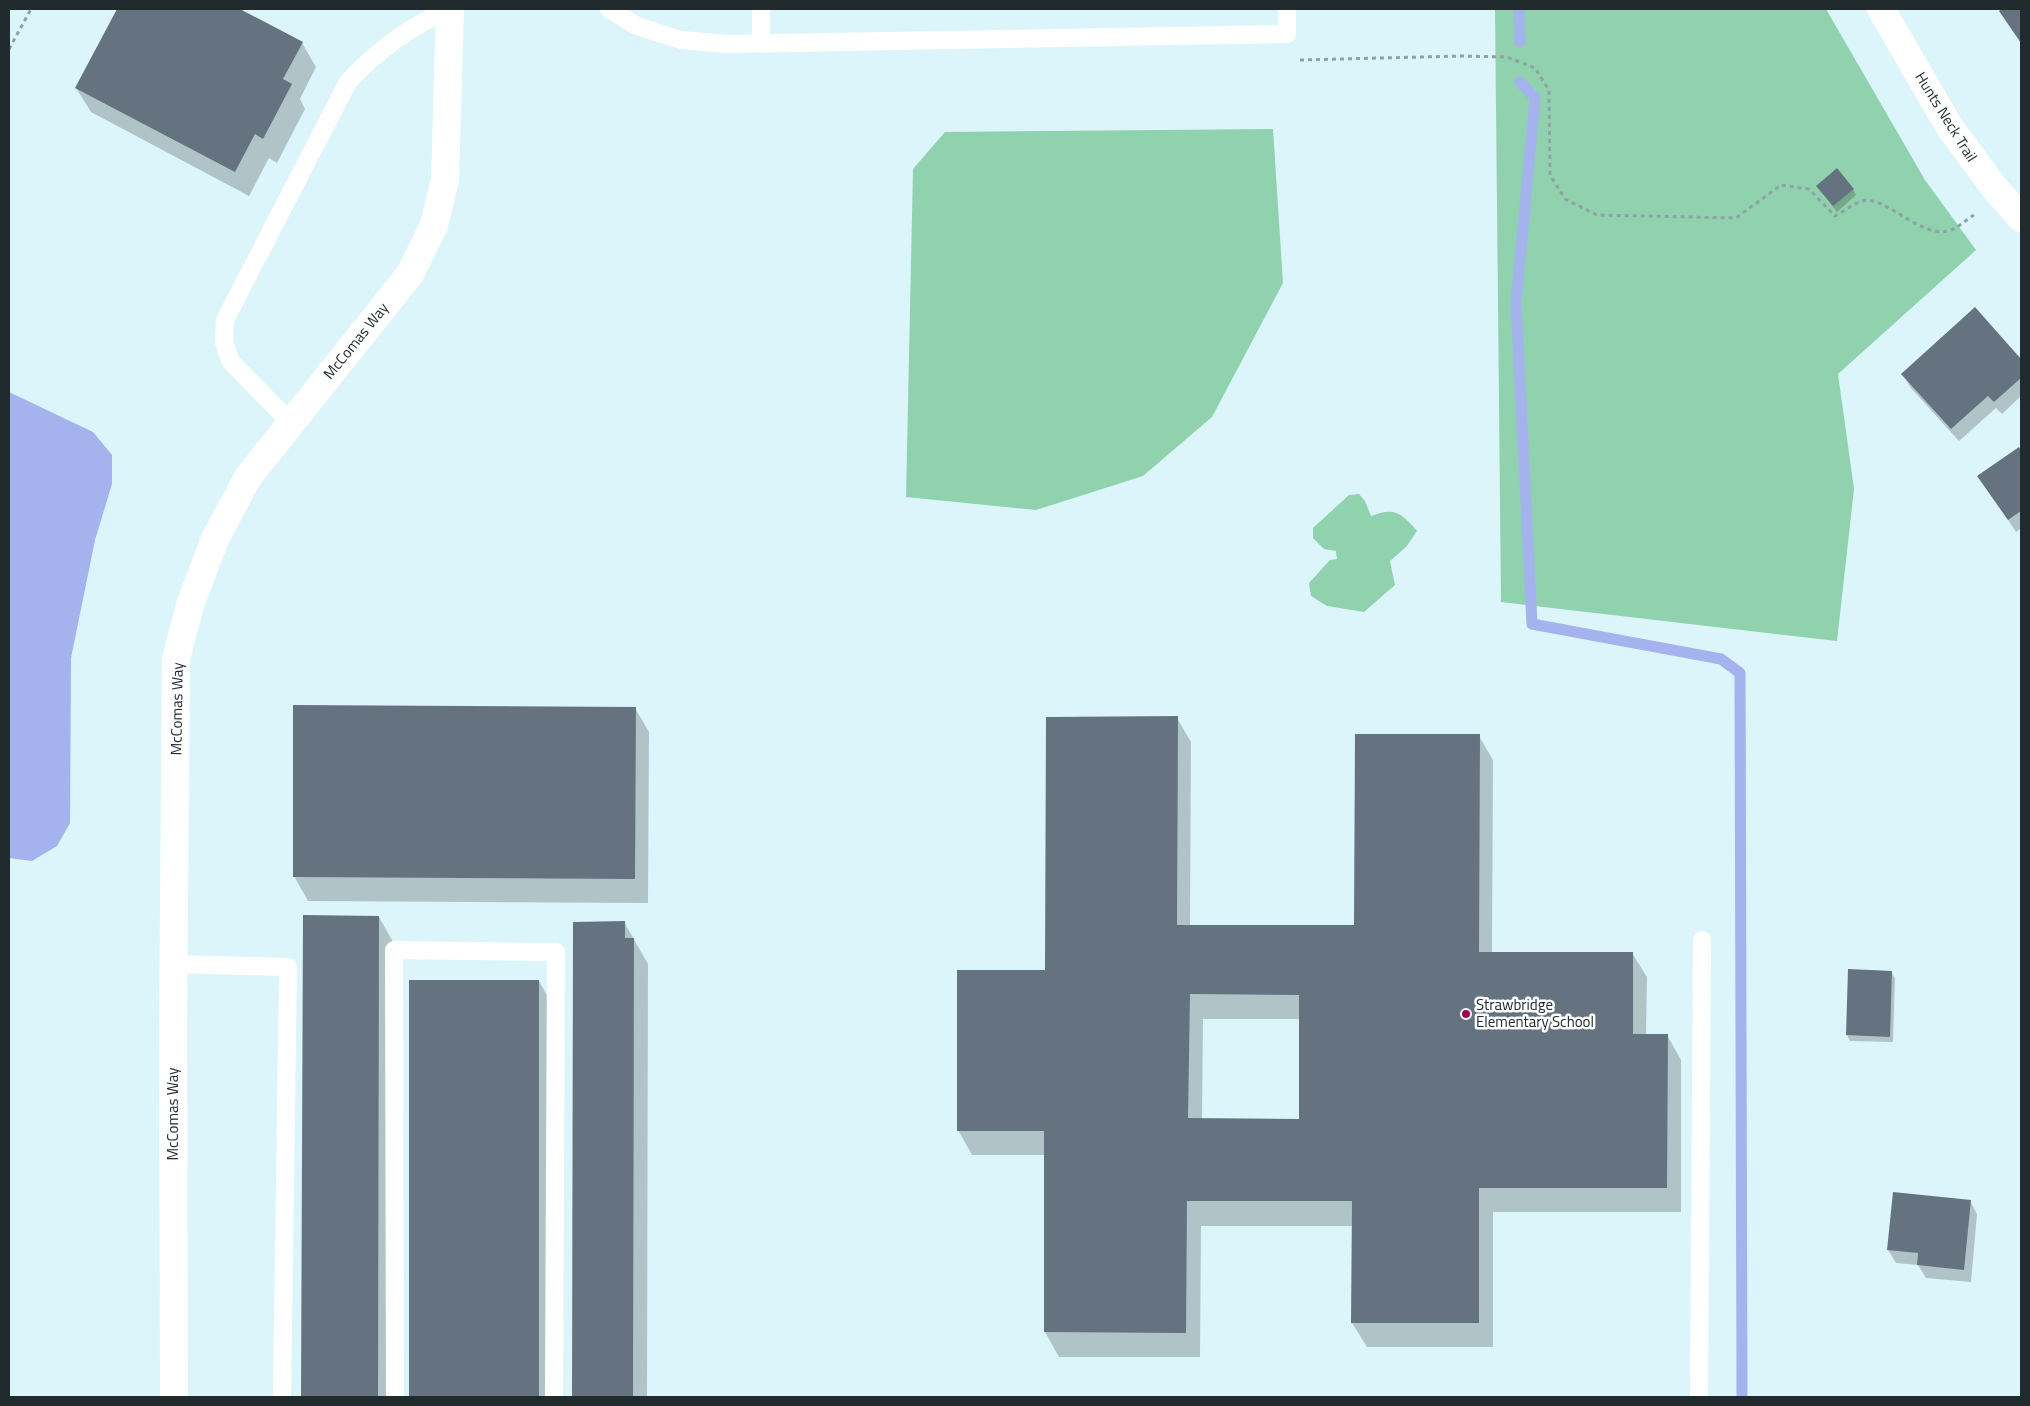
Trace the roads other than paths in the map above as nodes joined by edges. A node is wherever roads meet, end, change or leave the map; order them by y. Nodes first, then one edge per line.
1 (451, 9) edge
2 (609, 9) edge
3 (761, 9) edge
4 (1287, 9) edge
5 (1881, 9) edge
6 (761, 44) junction
7 (2021, 218) edge
8 (291, 423) junction
9 (1702, 940) dead end
10 (174, 964) junction
11 (174, 1397) edge
12 (282, 1397) edge
13 (395, 1397) edge
14 (554, 1397) edge
15 (1699, 1397) edge

1 - 8 street, McComas Way
1 - 8 lane
2 - 6 lane
3 - 6 lane
4 - 6 lane
5 - 7 street, Hunts Neck Trail
8 - 10 street, McComas Way
9 - 15 lane
10 - 11 street, McComas Way
10 - 12 lane
13 - 14 lane

